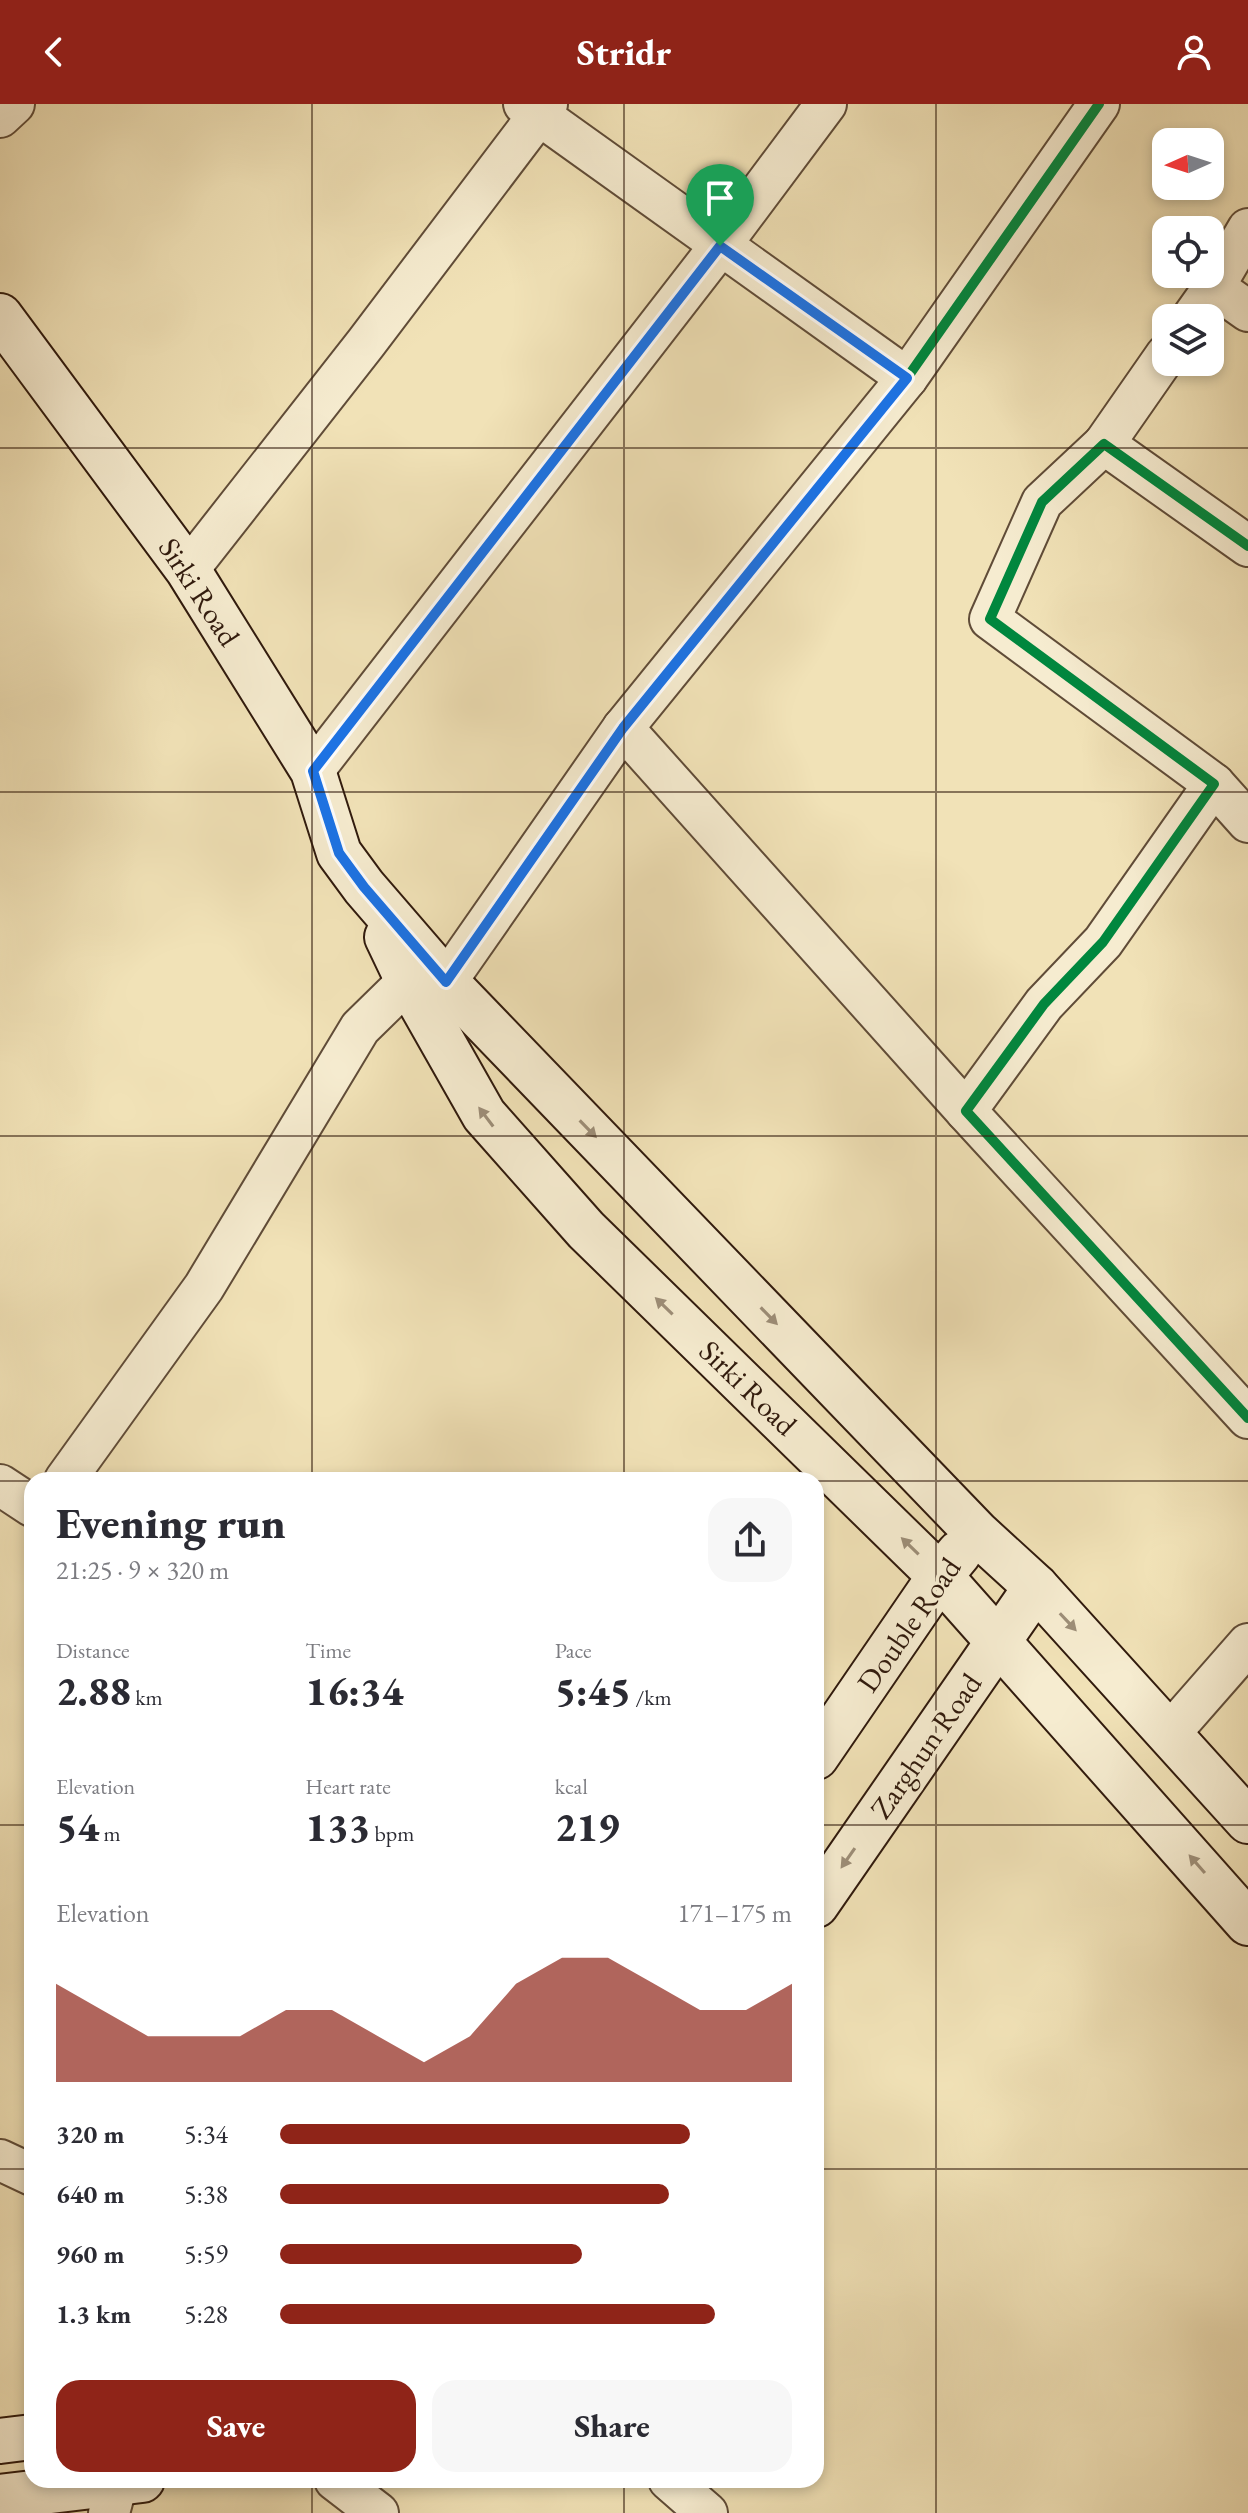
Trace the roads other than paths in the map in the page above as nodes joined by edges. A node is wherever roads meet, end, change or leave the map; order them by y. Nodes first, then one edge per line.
1 (14, 104) edge
2 (826, 104) edge
3 (1099, 104) edge
4 (537, 107) edge
5 (0, 117) edge
6 (1248, 229) edge
7 (720, 246) junction
8 (1203, 303) edge
9 (1248, 311) edge
10 (0, 316) edge
11 (1152, 375) edge
12 (907, 378) junction
13 (1104, 444) junction
14 (1248, 546) edge
15 (188, 570) junction
16 (623, 728) junction
17 (313, 771) junction
18 (1214, 784) junction
19 (1248, 822) edge
20 (427, 981) junction
21 (966, 1111) junction
22 (1248, 1418) edge
23 (71, 1472) edge
24 (0, 1485) edge
25 (24, 1501) edge
26 (977, 1533) junction
27 (940, 1576) junction
28 (1036, 1587) junction
29 (997, 1643) junction
30 (1248, 1644) edge
31 (1170, 1733) junction
32 (824, 1745) edge
33 (1248, 1821) edge
34 (824, 1893) edge
35 (1248, 1923) edge
36 (0, 2160) edge
37 (24, 2171) edge
38 (24, 2438) edge
39 (0, 2441) edge
40 (345, 2488) edge
41 (678, 2488) edge
42 (123, 2492) edge
43 (0, 2497) edge
44 (378, 2513) edge
45 (707, 2513) edge

1 - 5 street
2 - 7 street
3 - 12 street
4 - 7 street
4 - 15 street
6 - 8 street
7 - 12 street
7 - 17 street
8 - 9 street
10 - 15 main road, Sirki Road
11 - 13 street
12 - 16 street
13 - 14 street
13 - 18 street
15 - 17 main road, Sirki Road
16 - 20 street
16 - 21 street
17 - 20 main road, Sirki Road
18 - 19 street
18 - 21 street
20 - 23 street
20 -> 26 main road, Sirki Road
27 -> 20 main road, Sirki Road
21 - 22 street
24 - 25 street
26 - 27 main road, Double Road
26 - 28 main road, Sirki Road
27 - 29 main road, Sirki Road
27 - 32 main road, Double Road
28 - 29 main road, Zarghun Road
28 -> 31 main road, Sirki Road
29 -> 34 main road, Zarghun Road
35 -> 29 main road, Sirki Road
30 - 31 street
31 - 33 main road, Sirki Road
36 - 37 street
38 - 39 main road
40 - 44 street
41 - 45 street
42 - 43 main road

